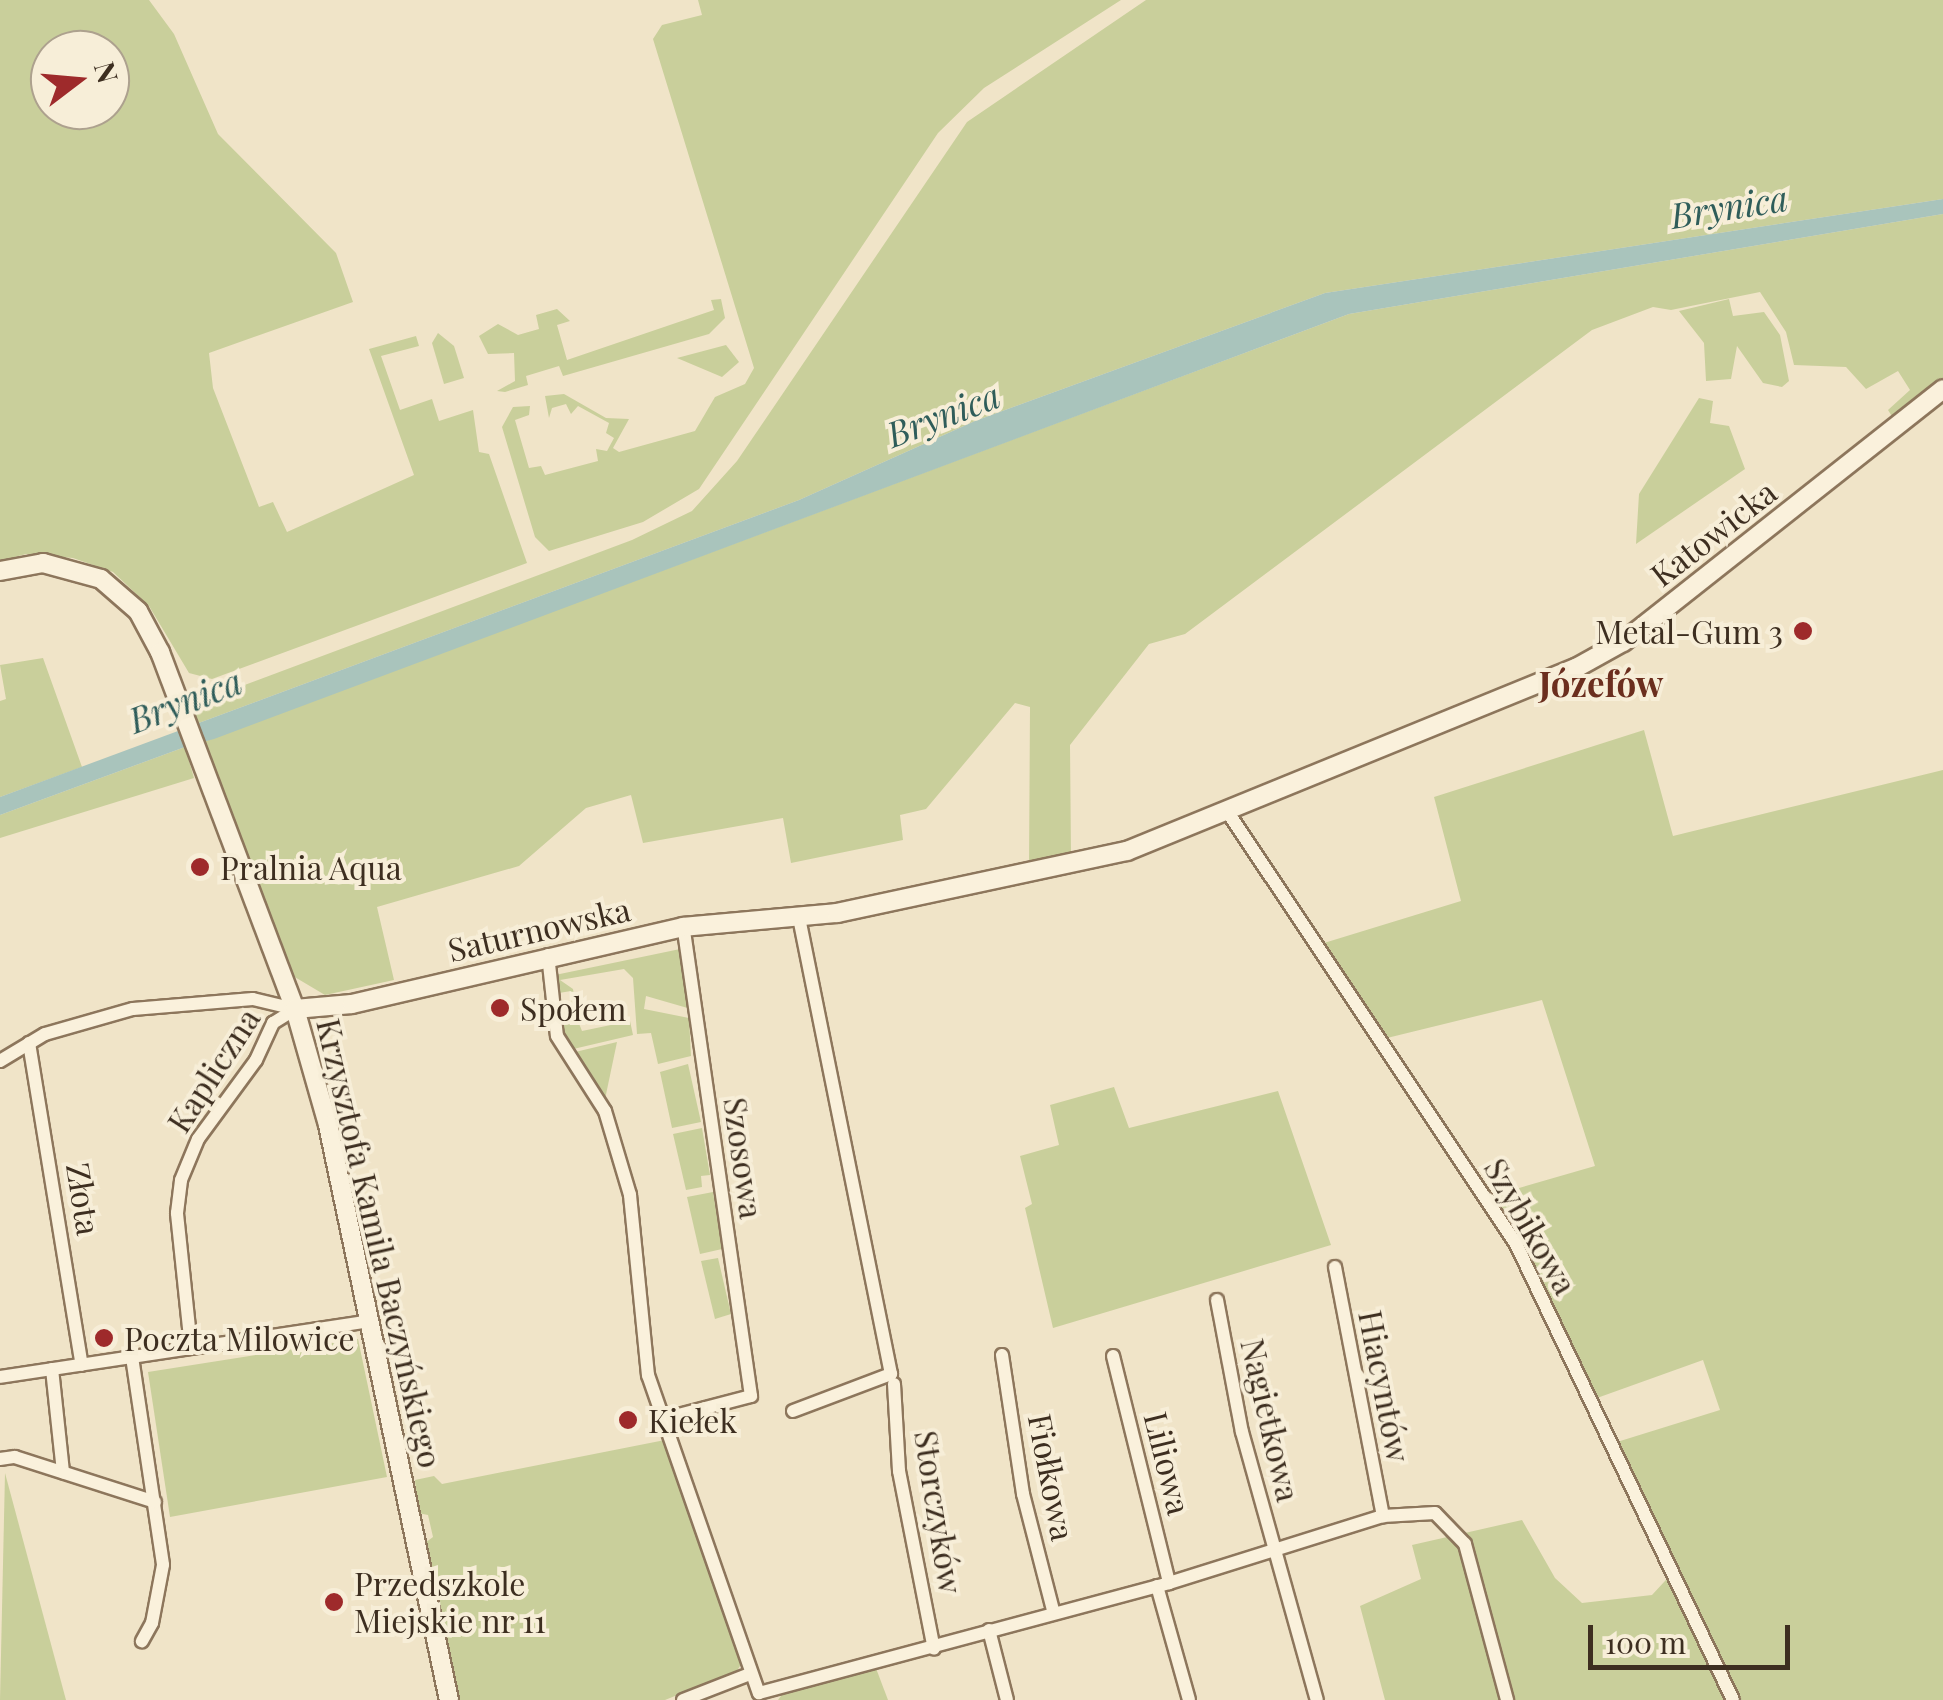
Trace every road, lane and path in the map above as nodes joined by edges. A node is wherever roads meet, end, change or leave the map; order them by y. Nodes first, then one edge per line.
1 (1943, 389) edge
2 (0, 571) edge
3 (1227, 811) junction
4 (798, 918) junction
5 (683, 927) junction
6 (548, 955) junction
7 (294, 1009) junction
8 (28, 1043) junction
9 (0, 1061) edge
10 (1335, 1266) dead end
11 (1217, 1300) dead end
12 (369, 1320) junction
13 (191, 1348) junction
14 (1002, 1354) dead end
15 (132, 1356) junction
16 (1113, 1356) dead end
17 (82, 1364) junction
18 (52, 1369) junction
19 (0, 1377) edge
20 (892, 1379) junction
21 (794, 1412) dead end
22 (663, 1418) junction
23 (0, 1459) edge
24 (63, 1472) junction
25 (155, 1502) junction
26 (1383, 1516) junction
27 (1274, 1552) junction
28 (1163, 1584) junction
29 (1053, 1610) junction
30 (989, 1630) junction
31 (142, 1641) dead end
32 (934, 1649) junction
33 (750, 1674) junction
34 (449, 1700) edge
35 (683, 1700) edge
36 (1007, 1700) edge
37 (1189, 1700) edge
38 (1317, 1700) edge
39 (1507, 1700) edge
40 (1733, 1700) edge

1 - 3 street, Katowicka
2 - 7 street, Krzysztofa Kamila Baczyńskiego
3 - 4 street, Saturnowska
3 - 40 street, Szybikowa
4 - 5 street, Saturnowska
4 - 20 street
5 - 6 street, Saturnowska
5 - 22 street, Szosowa
6 - 7 street, Saturnowska
6 - 22 street
7 - 8 street
7 - 12 street, Krzysztofa Kamila Baczyńskiego
7 - 13 street, Kapliczna
8 - 9 street
8 - 17 street, Złota
10 - 26 street, Hiacyntów
11 - 27 street, Nagietkowa
12 - 13 street
12 - 34 street, Krzysztofa Kamila Baczyńskiego
13 - 15 street
14 - 29 street, Fiołkowa
15 - 17 street
15 - 25 street
16 - 28 street, Liliowa
17 - 18 street
18 - 19 street
18 - 24 street
20 - 21 street
20 - 32 street, Storczyków
22 - 33 street
23 - 24 street
24 - 25 street
25 - 31 street
26 - 27 street
26 - 39 street
27 - 28 street
27 - 38 street, Nagietkowa
28 - 29 street
28 - 37 street, Liliowa
29 - 30 street
30 - 32 street
30 - 36 street
32 - 33 street
33 - 35 street

